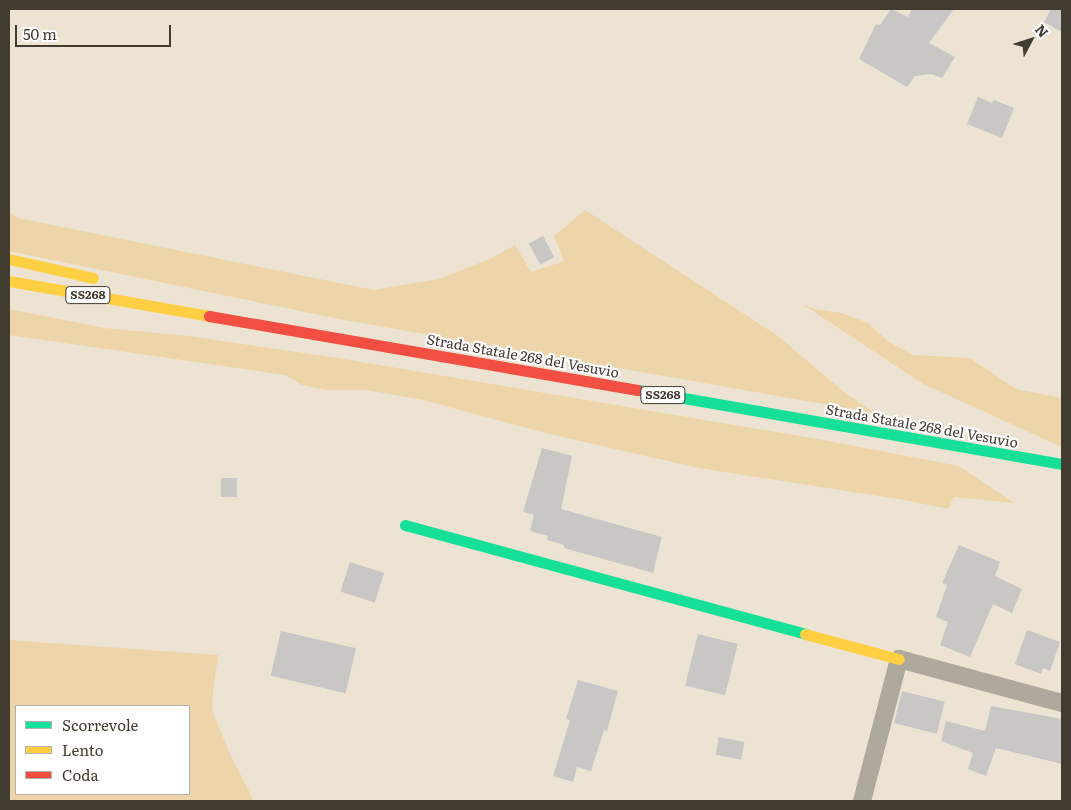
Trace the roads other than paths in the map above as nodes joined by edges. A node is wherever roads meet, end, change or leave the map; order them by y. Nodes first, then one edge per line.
1 (9, 259) edge
2 (9, 281) edge
3 (103, 281) dead end
4 (158, 295) dead end
5 (77, 305) dead end
6 (168, 308) junction
7 (236, 320) junction
8 (1062, 464) edge
9 (405, 525) dead end
10 (899, 659) junction
11 (1062, 704) edge
12 (862, 801) edge

1 - 3 main road
2 - 6 main road, Strada Statale 268 del Vesuvio / SS268
4 - 7 main road
5 - 6 main road
6 - 7 main road, Strada Statale 268 del Vesuvio / SS268
7 - 8 main road, Strada Statale 268 del Vesuvio / SS268
9 - 10 main road
10 - 11 street
10 - 12 street

